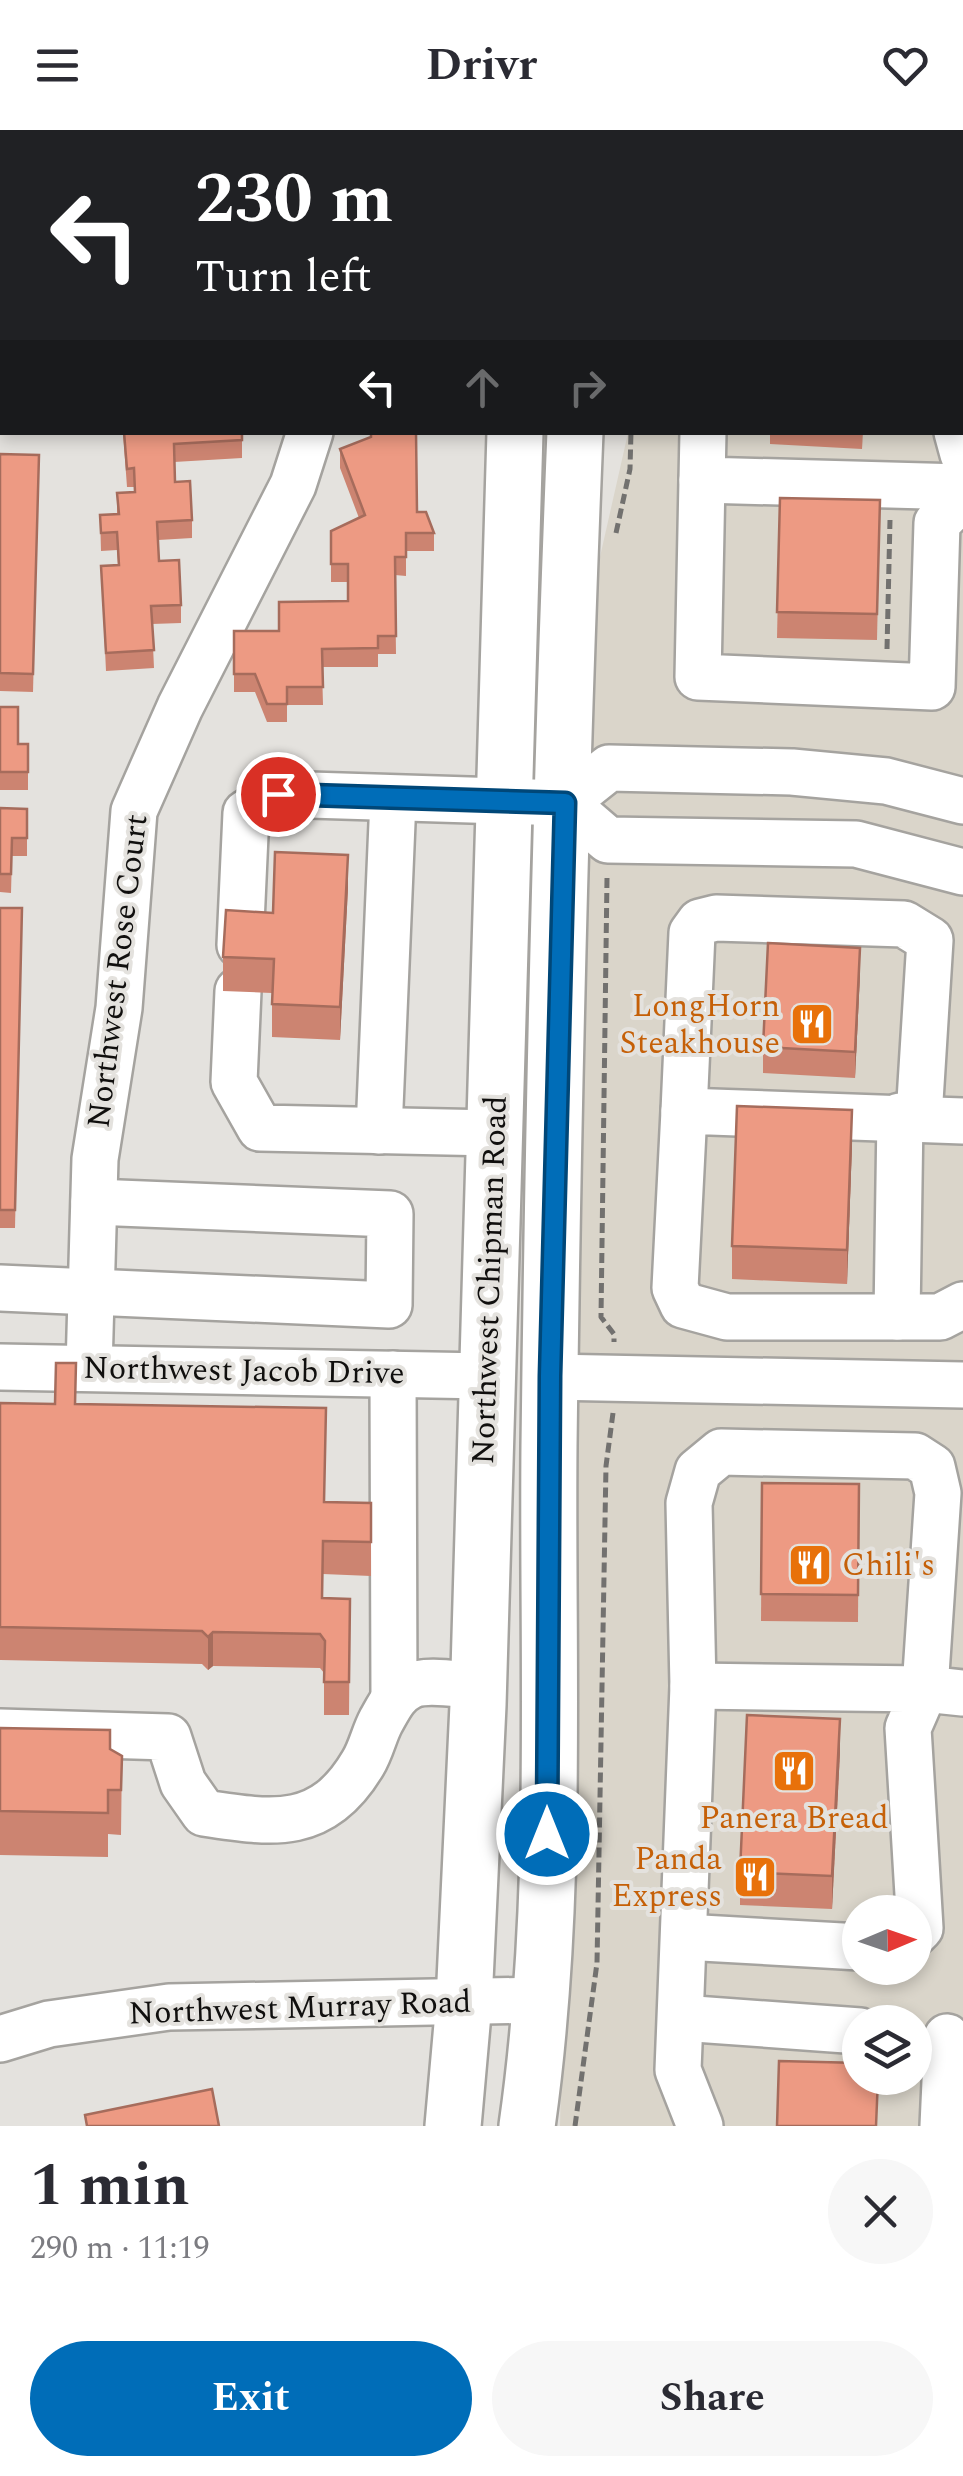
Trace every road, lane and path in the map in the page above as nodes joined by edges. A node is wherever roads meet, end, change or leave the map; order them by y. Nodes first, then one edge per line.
1 (309, 435) edge
2 (515, 435) edge
3 (575, 435) edge
4 (703, 435) edge
5 (702, 480) junction
6 (963, 488) edge
7 (963, 497) edge
8 (890, 514) dead end
9 (886, 658) dead end
10 (393, 800) junction
11 (963, 800) edge
12 (504, 802) junction
13 (565, 803) junction
14 (607, 867) dead end
15 (963, 872) edge
16 (240, 945) edge
17 (238, 991) dead end
18 (684, 1111) junction
19 (909, 1116) junction
20 (963, 1122) edge
21 (379, 1131) junction
22 (494, 1134) junction
23 (94, 1202) junction
24 (0, 1288) edge
25 (92, 1294) junction
26 (963, 1305) edge
27 (897, 1317) junction
28 (614, 1348) dead end
29 (0, 1366) edge
30 (89, 1368) junction
31 (393, 1374) junction
32 (488, 1376) junction
33 (550, 1376) junction
34 (963, 1385) edge
35 (614, 1404) dead end
36 (549, 1490) junction
37 (478, 1686) junction
38 (693, 1686) junction
39 (944, 1691) edge
40 (394, 1698) junction
41 (0, 1732) edge
42 (918, 1895) edge
43 (684, 1937) junction
44 (842, 1946) edge
45 (542, 2000) junction
46 (464, 2002) junction
47 (681, 2018) junction
48 (842, 2030) edge
49 (942, 2035) edge
50 (0, 2039) edge
51 (453, 2126) edge
52 (527, 2126) edge
53 (574, 2126) edge
54 (700, 2126) edge
55 (943, 2126) edge

1 - 23 street, Northwest Rose Court
2 - 12 main road, Northwest Chipman Road
3 - 13 main road, Northwest Chipman Road
4 - 5 street
5 - 6 street
5 - 7 street
8 - 9 path
10 - 12 street
10 - 16 street
10 - 21 street
11 - 13 street
12 - 13 street
12 - 22 main road, Northwest Chipman Road
13 - 15 street
13 - 33 main road, Northwest Chipman Road
14 - 28 path
17 - 21 street
18 - 19 street
18 - 19 street
18 - 27 street
19 - 20 street
19 - 27 street
21 - 22 street
22 - 32 main road, Northwest Chipman Road
23 - 25 street, Northwest Rose Court
23 - 25 street
24 - 25 street
25 - 30 street, Northwest Rose Court
26 - 27 street
29 - 30 street, Northwest Jacob Drive
30 - 31 street, Northwest Jacob Drive
31 - 32 street, Northwest Jacob Drive
31 - 40 street
32 - 36 main road
32 - 37 main road, Northwest Chipman Road
33 - 34 street
33 - 36 main road, Northwest Chipman Road
35 - 53 path
36 - 45 main road, Northwest Chipman Road
37 - 40 street
37 - 46 main road, Northwest Chipman Road
38 - 39 street
38 - 39 street
38 - 43 street
39 - 42 street
40 - 41 street
43 - 44 street
43 - 47 street
45 - 46 street, Northwest Murray Road
45 - 52 main road, Northwest Chipman Road
46 - 50 street, Northwest Murray Road
46 - 51 main road, Northwest Chipman Road
47 - 48 street
47 - 54 street
49 - 55 street

